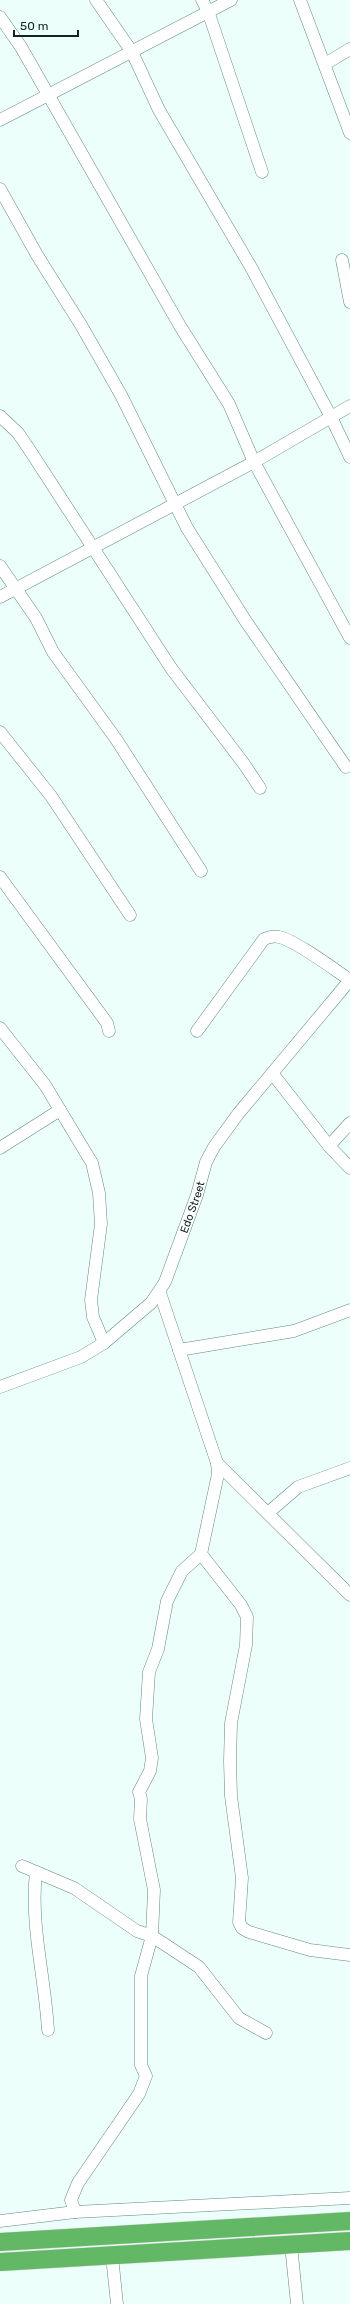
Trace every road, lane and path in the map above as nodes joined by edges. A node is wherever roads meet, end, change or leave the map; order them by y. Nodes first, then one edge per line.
1 (96, 0) edge
2 (202, 0) edge
3 (231, 0) edge
4 (300, 0) edge
5 (208, 11) junction
6 (0, 17) edge
7 (350, 49) edge
8 (132, 52) junction
9 (325, 64) junction
10 (47, 94) junction
11 (345, 101) edge
12 (0, 120) edge
13 (350, 133) edge
14 (262, 172) dead end
15 (0, 189) edge
16 (342, 260) dead end
17 (350, 302) edge
18 (350, 406) edge
19 (0, 416) edge
20 (331, 417) junction
21 (350, 458) edge
22 (254, 462) junction
23 (175, 504) junction
24 (92, 548) junction
25 (0, 566) edge
26 (16, 588) junction
27 (0, 597) edge
28 (350, 638) edge
29 (0, 732) edge
30 (346, 767) dead end
31 (260, 788) dead end
32 (201, 871) dead end
33 (0, 877) edge
34 (130, 914) dead end
35 (350, 980) edge
36 (0, 1028) edge
37 (109, 1031) dead end
38 (197, 1031) dead end
39 (272, 1073) junction
40 (60, 1110) junction
41 (350, 1124) edge
42 (329, 1146) junction
43 (0, 1148) edge
44 (350, 1168) edge
45 (160, 1293) junction
46 (350, 1310) edge
47 (104, 1343) junction
48 (179, 1350) junction
49 (0, 1387) edge
50 (217, 1463) junction
51 (350, 1468) edge
52 (269, 1512) junction
53 (201, 1554) junction
54 (350, 1595) edge
55 (22, 1866) dead end
56 (36, 1872) junction
57 (152, 1936) junction
58 (350, 1956) edge
59 (48, 2030) dead end
60 (266, 2033) dead end
61 (350, 2198) edge
62 (75, 2212) junction
63 (0, 2220) edge
64 (350, 2221) edge
65 (350, 2241) edge
66 (0, 2242) edge
67 (291, 2245) junction
68 (112, 2256) junction
69 (0, 2262) edge
70 (117, 2304) edge
71 (297, 2304) edge

1 - 8 street
2 - 5 street
3 - 5 street
4 - 9 street
5 - 8 street
5 - 14 street
6 - 10 street
7 - 9 street
8 - 10 street
8 - 20 street
9 - 11 street
10 - 12 street
10 - 22 street
11 - 13 street
15 - 23 street
16 - 17 street
18 - 20 street
19 - 24 street
20 - 21 street
20 - 22 street
22 - 23 street
22 - 28 street
23 - 24 street
23 - 30 street
24 - 26 street
24 - 31 street
25 - 26 street
26 - 27 street
26 - 32 street
29 - 34 street
33 - 37 street
35 - 38 street
35 - 39 street, Edo Street
36 - 40 street
39 - 42 street
39 - 45 street, Edo Street
40 - 43 street
40 - 47 street
41 - 42 street
42 - 44 street
45 - 47 street, Edo Street
45 - 48 street
46 - 48 street
47 - 49 street, Edo Street
48 - 50 street
50 - 52 street
50 - 53 street
51 - 52 street
52 - 54 street
53 - 57 street
53 - 58 street
55 - 56 street
56 - 57 street
56 - 59 street
57 - 60 street
57 - 62 street
61 - 62 street
62 - 63 street
64 - 66 highway
65 - 67 highway
67 - 68 highway
67 - 71 street
68 - 69 highway
68 - 70 street

